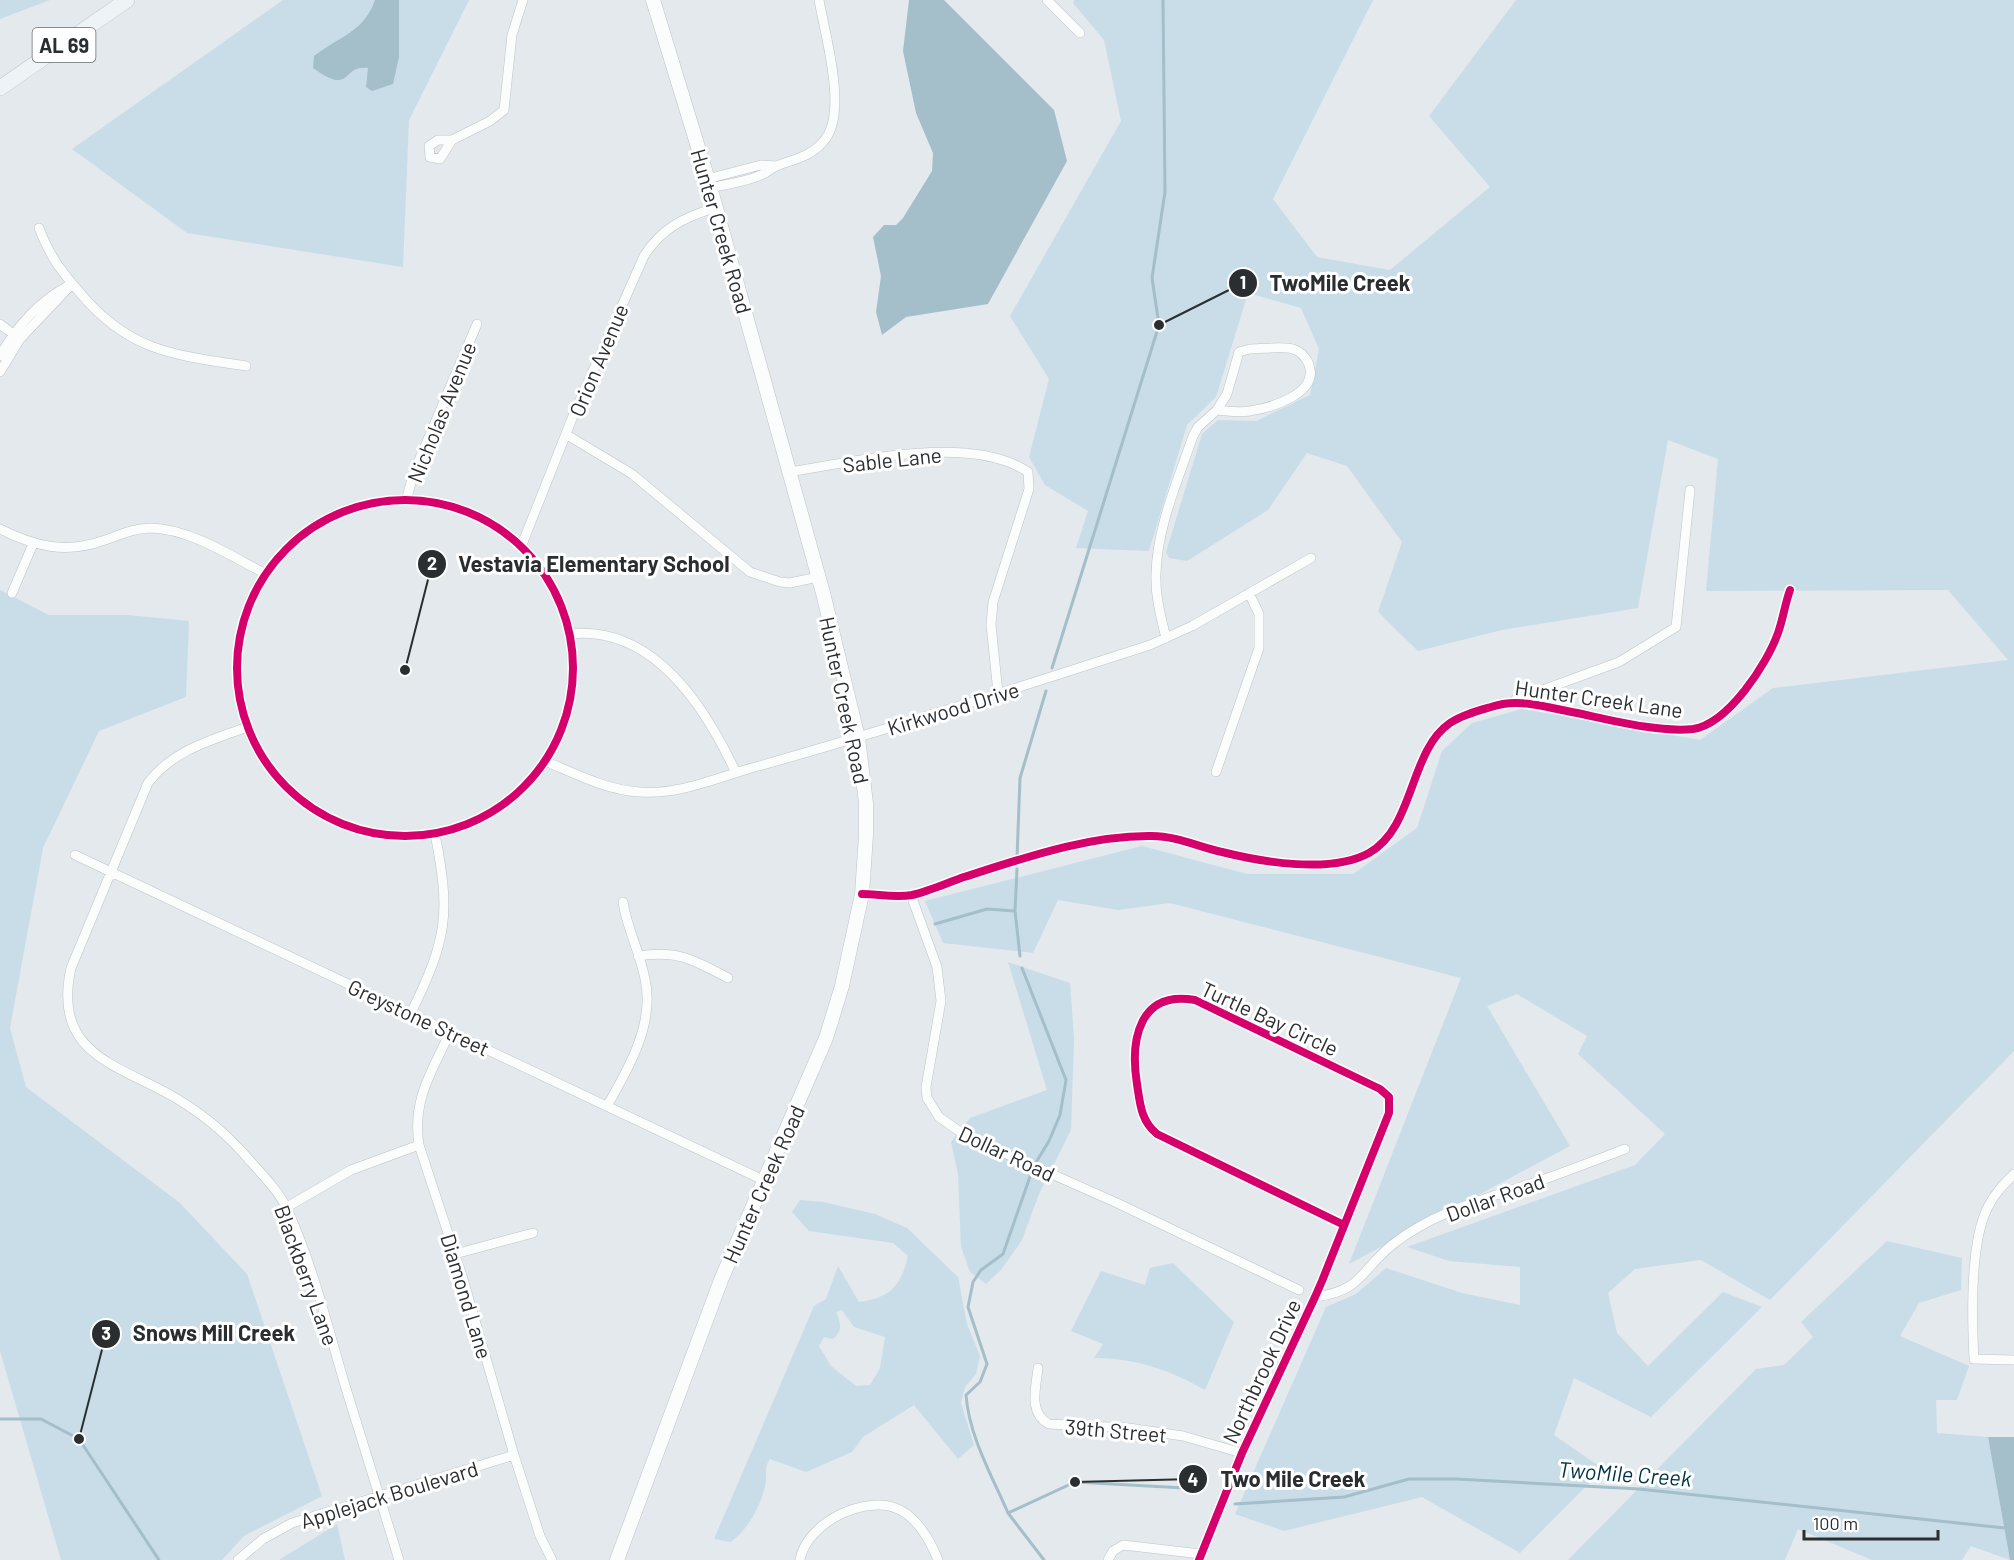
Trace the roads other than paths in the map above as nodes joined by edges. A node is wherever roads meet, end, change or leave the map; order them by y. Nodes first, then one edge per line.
1 (127, 0) edge
2 (524, 0) edge
3 (653, 0) edge
4 (819, 0) edge
5 (1047, 0) edge
6 (1080, 33) dead end
7 (0, 88) edge
8 (453, 140) dead end
9 (708, 183) junction
10 (714, 208) junction
11 (39, 228) dead end
12 (72, 284) junction
13 (0, 324) edge
14 (477, 324) dead end
15 (16, 336) junction
16 (0, 356) edge
17 (246, 366) dead end
18 (0, 372) edge
19 (1217, 410) junction
20 (567, 435) junction
21 (789, 472) junction
22 (1690, 490) dead end
23 (406, 501) junction
24 (0, 529) edge
25 (33, 544) junction
26 (521, 547) junction
27 (1311, 558) dead end
28 (266, 574) junction
29 (818, 577) junction
30 (1790, 590) dead end
31 (12, 593) dead end
32 (1249, 593) junction
33 (570, 634) junction
34 (1166, 638) junction
35 (998, 693) junction
36 (1510, 702) junction
37 (247, 727) junction
38 (858, 738) junction
39 (546, 761) junction
40 (736, 772) junction
41 (1216, 772) dead end
42 (435, 834) junction
43 (75, 855) dead end
44 (110, 870) junction
45 (862, 894) junction
46 (911, 895) junction
47 (623, 902) dead end
48 (638, 956) junction
49 (728, 978) dead end
50 (411, 1013) junction
51 (450, 1032) junction
52 (1389, 1097) joint
53 (607, 1106) junction
54 (419, 1145) junction
55 (1624, 1149) dead end
56 (2014, 1174) edge
57 (763, 1180) junction
58 (287, 1207) junction
59 (1344, 1225) junction
60 (533, 1233) dead end
61 (455, 1254) junction
62 (1299, 1290) dead end
63 (1315, 1297) junction
64 (2014, 1360) edge
65 (1038, 1368) dead end
66 (1242, 1453) junction
67 (514, 1455) junction
68 (380, 1496) junction
69 (1200, 1557) edge
70 (238, 1560) edge
71 (399, 1560) edge
72 (552, 1560) edge
73 (617, 1560) edge
74 (800, 1560) edge
75 (938, 1560) edge
76 (1108, 1560) edge

1 - 7 main road, AL 69
2 - 8 street
3 - 9 main road, Hunter Creek Road
4 - 9 street
5 - 6 street
9 - 10 main road, Hunter Creek Road
10 - 20 street, Orion Avenue
10 - 21 main road, Hunter Creek Road
11 - 12 street
12 - 15 street
12 - 17 street
13 - 15 street
14 - 23 street, Nicholas Avenue
15 - 16 street
15 - 18 street
19 - 19 street
19 - 34 street
20 - 26 street, Orion Avenue
20 - 29 street
21 - 29 main road, Hunter Creek Road
21 - 35 street, Sable Lane
22 - 36 street, Hunter Creek Lane
23 - 26 street
23 - 28 street
24 - 25 street
25 - 28 street
25 - 31 street
26 - 33 street
27 - 32 street, Kirkwood Drive
28 - 37 street
29 - 38 main road, Hunter Creek Road
30 - 36 street, Hunter Creek Lane
32 - 34 street, Kirkwood Drive
32 - 41 street
33 - 39 street
33 - 40 street
34 - 35 street, Kirkwood Drive
35 - 38 street, Kirkwood Drive
36 - 46 street, Hunter Creek Lane
37 - 42 street
37 - 44 street, Blackberry Lane
38 - 40 street, Kirkwood Drive
38 - 45 main road, Hunter Creek Road
39 - 40 street, Kirkwood Drive
39 - 42 street
42 - 50 street
43 - 44 street, Greystone Street
44 - 50 street, Greystone Street
44 - 58 street, Blackberry Lane
45 - 46 street
45 - 57 main road, Hunter Creek Road
46 - 62 street, Dollar Road
47 - 48 street
48 - 49 street
48 - 53 street
50 - 51 street, Greystone Street
51 - 53 street, Greystone Street
51 - 54 street, Diamond Lane
52 - 59 street, Northbrook Drive
52 - 59 street, Turtle Bay Circle
53 - 57 street, Greystone Street
54 - 58 street
54 - 61 street, Diamond Lane
55 - 63 street, Dollar Road
56 - 64 street
57 - 73 main road, Hunter Creek Road
58 - 68 street, Blackberry Lane
59 - 63 street, Northbrook Drive
60 - 61 street
61 - 67 street, Diamond Lane
63 - 66 street, Northbrook Drive
65 - 66 street, 39th Street
66 - 69 street, Northbrook Drive
67 - 68 street, Applejack Boulevard
67 - 72 street, Diamond Lane
68 - 70 street, Applejack Boulevard
68 - 71 street, Blackberry Lane
69 - 76 street
74 - 75 street

